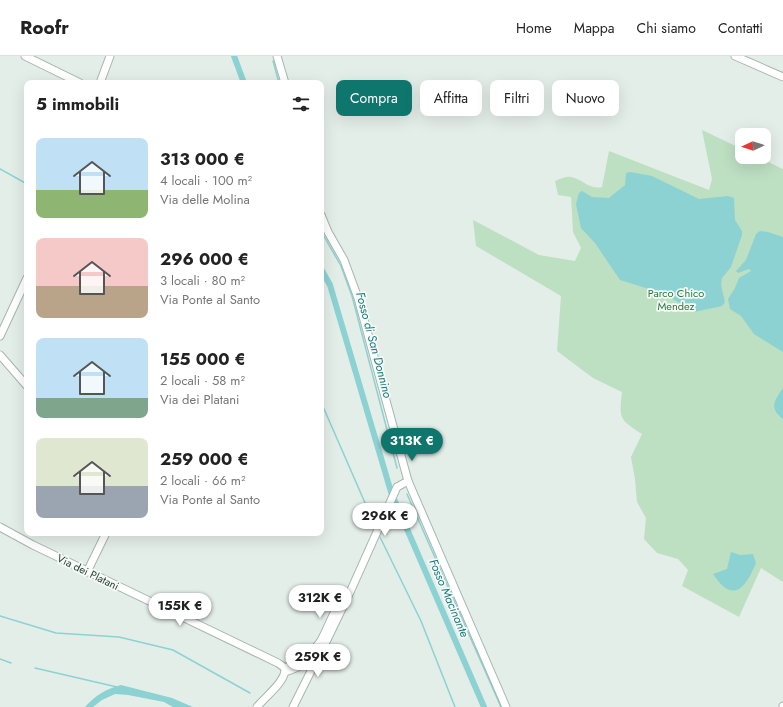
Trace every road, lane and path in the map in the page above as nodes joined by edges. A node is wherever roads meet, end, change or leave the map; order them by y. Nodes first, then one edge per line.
1 (25, 56) edge
2 (110, 56) edge
3 (277, 56) edge
4 (734, 56) edge
5 (783, 77) edge
6 (74, 80) edge
7 (101, 80) edge
8 (284, 80) edge
9 (324, 222) edge
10 (24, 284) edge
11 (0, 336) edge
12 (0, 355) edge
13 (24, 383) edge
14 (408, 481) junction
15 (0, 527) edge
16 (105, 536) edge
17 (87, 572) junction
18 (312, 654) junction
19 (285, 670) junction
20 (257, 707) edge
21 (293, 707) edge
22 (506, 707) edge

1 - 6 street
2 - 7 street
3 - 8 street
4 - 5 street
9 - 14 street
10 - 11 street
12 - 13 street
14 - 18 street
14 - 22 street
15 - 17 street, Via dei Platani
16 - 17 street
17 - 19 street, Via dei Platani
18 - 19 street
18 - 21 street
19 - 20 street

